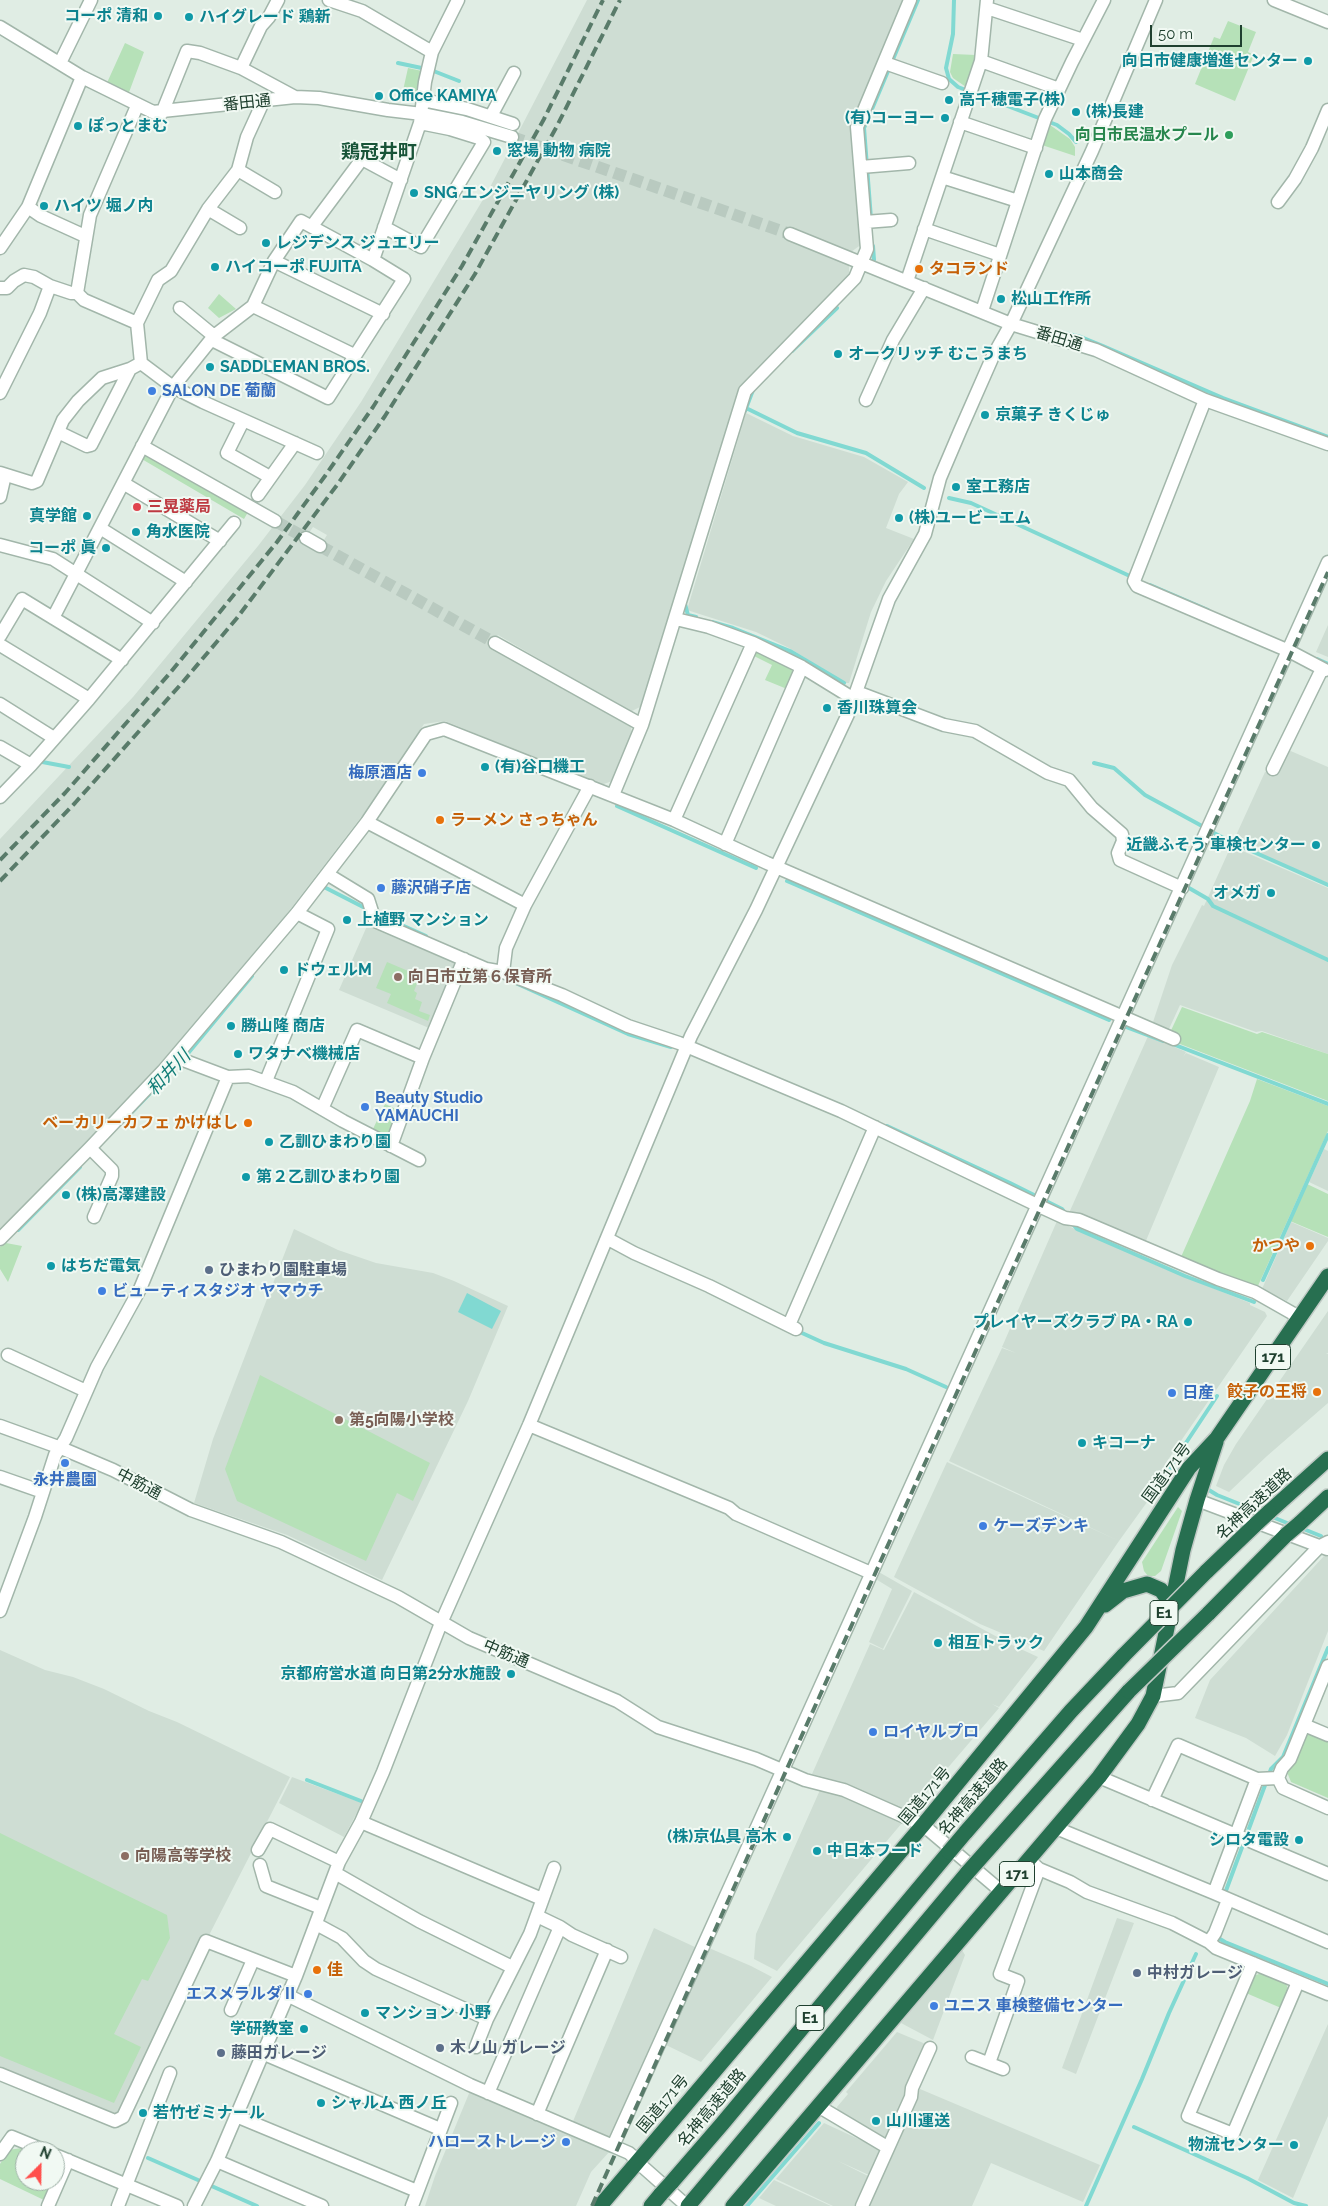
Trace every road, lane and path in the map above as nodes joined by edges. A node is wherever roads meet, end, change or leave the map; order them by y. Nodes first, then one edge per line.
1 (91, 0) edge
2 (278, 0) edge
3 (329, 0) edge
4 (458, 0) edge
5 (910, 0) edge
6 (1104, 0) edge
7 (1156, 0) edge
8 (1274, 0) edge
9 (987, 4) edge
10 (363, 6) edge
11 (1328, 22) edge
12 (0, 28) edge
13 (1083, 40) junction
14 (432, 52) junction
15 (981, 61) junction
16 (60, 63) junction
17 (885, 63) junction
18 (240, 68) junction
19 (514, 73) dead end
20 (82, 77) junction
21 (942, 83) dead end
22 (1059, 89) junction
23 (295, 98) junction
24 (423, 100) junction
25 (263, 102) junction
26 (137, 106) junction
27 (1328, 110) edge
28 (162, 112) junction
29 (491, 116) junction
30 (421, 118) junction
31 (960, 122) junction
32 (513, 124) tunnel mouth
33 (512, 137) tunnel mouth
34 (1036, 148) junction
35 (909, 163) dead end
36 (861, 166) junction
37 (238, 170) junction
38 (942, 177) junction
39 (401, 180) junction
40 (275, 192) dead end
41 (1018, 201) junction
42 (1278, 202) dead end
43 (28, 207) junction
44 (208, 210) junction
45 (891, 220) dead end
46 (865, 222) junction
47 (312, 226) junction
48 (384, 227) junction
49 (240, 228) dead end
50 (924, 230) junction
51 (790, 234) tunnel mouth
52 (85, 236) junction
53 (0, 248) edge
54 (1000, 255) junction
55 (373, 260) junction
56 (274, 262) junction
57 (861, 263) junction
58 (907, 281) junction
59 (50, 286) junction
60 (0, 288) edge
61 (924, 288) junction
62 (77, 293) junction
63 (253, 306) junction
64 (180, 308) dead end
65 (982, 311) junction
66 (383, 314) junction
67 (137, 323) junction
68 (1011, 324) junction
69 (213, 338) junction
70 (354, 355) junction
71 (135, 366) junction
72 (173, 387) junction
73 (79, 389) dead end
74 (0, 393) edge
75 (866, 400) dead end
76 (1205, 400) junction
77 (70, 412) junction
78 (243, 421) junction
79 (58, 432) junction
80 (295, 443) junction
81 (1328, 444) edge
82 (142, 446) junction
83 (317, 453) dead end
84 (2, 474) edge
85 (270, 477) junction
86 (123, 483) junction
87 (258, 495) dead end
88 (0, 497) edge
89 (275, 521) tunnel mouth
90 (234, 523) dead end
91 (100, 528) junction
92 (306, 538) tunnel mouth
93 (220, 541) junction
94 (0, 545) edge
95 (320, 546) tunnel mouth
96 (1328, 562) edge
97 (77, 574) junction
98 (186, 582) junction
99 (53, 618) junction
100 (676, 619) junction
101 (153, 623) junction
102 (0, 636) edge
103 (495, 643) tunnel mouth
104 (753, 643) junction
105 (0, 645) edge
106 (1291, 648) junction
107 (122, 660) junction
108 (802, 667) junction
109 (856, 696) junction
110 (89, 699) junction
111 (0, 704) edge
112 (642, 725) junction
113 (54, 738) junction
114 (0, 748) edge
115 (31, 765) junction
116 (1273, 769) dead end
117 (590, 786) junction
118 (613, 795) junction
119 (0, 797) edge
120 (674, 820) junction
121 (367, 822) junction
122 (725, 844) junction
123 (776, 867) junction
124 (327, 874) junction
125 (1182, 888) junction
126 (525, 905) junction
127 (297, 913) junction
128 (464, 960) junction
129 (497, 971) junction
130 (1124, 1016) junction
131 (1174, 1039) dead end
132 (687, 1047) junction
133 (175, 1056) junction
134 (423, 1058) junction
135 (228, 1077) junction
136 (266, 1081) junction
137 (322, 1109) junction
138 (875, 1127) junction
139 (391, 1146) junction
140 (90, 1148) junction
141 (419, 1160) dead end
142 (1041, 1201) junction
143 (94, 1217) dead end
144 (0, 1239) edge
145 (608, 1239) junction
146 (1327, 1280) edge
147 (1299, 1317) junction
148 (8, 1355) dead end
149 (86, 1391) junction
150 (529, 1424) junction
151 (0, 1426) edge
152 (1217, 1438) junction
153 (61, 1448) junction
154 (1328, 1459) edge
155 (0, 1477) edge
156 (1201, 1490) junction
157 (43, 1492) junction
158 (1328, 1497) edge
159 (1325, 1546) edge
160 (871, 1573) junction
161 (5, 1577) edge
162 (1172, 1605) junction
163 (1098, 1610) junction
164 (0, 1611) edge
165 (441, 1623) junction
166 (1327, 1671) edge
167 (1152, 1696) junction
168 (1304, 1725) junction
169 (1328, 1735) edge
170 (783, 1771) junction
171 (1099, 1777) junction
172 (1267, 1779) junction
173 (1152, 1800) junction
174 (1328, 1808) edge
175 (361, 1822) junction
176 (923, 1825) junction
177 (1056, 1828) junction
178 (1242, 1838) junction
179 (258, 1850) dead end
180 (1034, 1864) junction
181 (260, 1865) dead end
182 (337, 1868) junction
183 (554, 1868) dead end
184 (1328, 1874) edge
185 (1002, 1892) junction
186 (1222, 1896) junction
187 (542, 1899) junction
188 (321, 1908) junction
189 (537, 1916) junction
190 (316, 1924) junction
191 (560, 1927) junction
192 (1212, 1938) junction
193 (1328, 1942) edge
194 (607, 1950) junction
195 (621, 1956) dead end
196 (253, 1960) junction
197 (1253, 1964) junction
198 (512, 1967) junction
199 (296, 1976) junction
200 (1298, 1982) junction
201 (1328, 1994) edge
202 (287, 1995) junction
203 (231, 2010) dead end
204 (487, 2019) junction
205 (476, 2046) dead end
206 (930, 2048) dead end
207 (262, 2053) junction
208 (972, 2057) dead end
209 (989, 2063) junction
210 (1003, 2069) dead end
211 (0, 2074) edge
212 (170, 2074) dead end
213 (488, 2093) junction
214 (451, 2103) dead end
215 (818, 2106) junction
216 (537, 2114) junction
217 (236, 2116) junction
218 (440, 2129) junction
219 (22, 2141) edge
220 (613, 2146) junction
221 (887, 2147) junction
222 (0, 2154) edge
223 (65, 2159) edge
224 (68, 2160) junction
225 (638, 2160) junction
226 (217, 2161) junction
227 (128, 2184) junction
228 (417, 2191) junction
229 (293, 2200) edge
230 (689, 2204) edge
231 (48, 2206) edge
232 (118, 2206) edge
233 (177, 2206) edge
234 (194, 2206) edge
235 (322, 2206) edge
236 (412, 2206) edge
237 (600, 2206) edge
238 (651, 2206) edge
239 (733, 2206) edge
240 (862, 2206) edge

1 - 16 street
2 - 18 street
3 - 10 street
4 - 14 street
5 - 17 street
6 - 13 street
7 - 68 street
8 - 11 street
9 - 13 street
9 - 15 street
10 - 14 street
12 - 16 street, 番田通
13 - 22 street
14 - 24 street
15 - 22 street
15 - 31 street
16 - 20 street, 番田通
17 - 21 street
17 - 36 street
18 - 23 street
18 - 28 street
19 - 29 street
20 - 26 street, 番田通
20 - 43 street
22 - 34 street
23 - 25 street, 番田通
23 - 30 street, 番田通
24 - 29 street
24 - 30 street
25 - 28 street, 番田通
25 - 37 street
26 - 28 street, 番田通
26 - 52 street
27 - 42 street
29 - 32 street
30 - 33 street, 番田通
30 - 39 street
30 - 48 street
31 - 34 street
31 - 38 street
34 - 41 street
35 - 36 street
36 - 46 street
37 - 40 street
37 - 44 street
38 - 41 street
38 - 50 street
39 - 47 street
39 - 48 street
41 - 54 street
43 - 52 street
43 - 53 street
44 - 49 street
44 - 67 street
45 - 46 street
46 - 57 street
47 - 55 street
47 - 56 street
48 - 55 street
50 - 54 street
50 - 58 street
51 - 57 street, 番田通
52 - 62 street
54 - 65 street
55 - 66 street
56 - 63 street
56 - 66 street
57 - 58 street, 番田通
57 - 100 street
58 - 61 street, 番田通
59 - 60 street
59 - 62 street
59 - 74 street
61 - 65 street, 番田通
61 - 75 street
62 - 67 street
63 - 69 street
63 - 70 street
64 - 69 street
65 - 68 street, 番田通
66 - 70 street
67 - 71 street
68 - 76 street, 番田通
68 - 109 street
69 - 70 street
69 - 72 street
71 - 72 street
71 - 77 street
71 - 79 street
72 - 78 street
72 - 82 street
73 - 77 street
76 - 81 street, 番田通
76 - 106 street
77 - 79 street
78 - 80 street
78 - 85 street
79 - 84 street
80 - 83 street
80 - 85 street
82 - 86 street
82 - 89 street
84 - 88 street
85 - 87 street
86 - 91 street
86 - 93 street
90 - 93 street
91 - 97 street
91 - 98 street
92 - 95 street
93 - 98 street
94 - 97 street
96 - 106 street
97 - 99 street
97 - 101 street
98 - 101 street
99 - 102 street
99 - 107 street
100 - 104 street
100 - 112 street
101 - 107 street
103 - 112 street
104 - 108 street
104 - 120 street
105 - 110 street
106 - 116 street
106 - 125 street
107 - 110 street
108 - 109 street
108 - 122 street
109 - 123 street
109 - 125 street
110 - 113 street
111 - 113 street
112 - 118 street
113 - 115 street
114 - 115 street
115 - 119 street
117 - 118 street
117 - 121 street
117 - 126 street
118 - 120 street
120 - 122 street
121 - 124 street
121 - 126 street
122 - 123 street
123 - 130 street
123 - 132 street
124 - 127 street
124 - 128 street
125 - 130 street
126 - 129 street
127 - 133 street
127 - 136 street
128 - 129 street
128 - 134 street
129 - 132 street
130 - 131 street
130 - 142 street
132 - 138 street
132 - 145 street
133 - 135 street
133 - 140 street
134 - 137 street
134 - 139 street
135 - 136 street
135 - 149 street
136 - 137 street
137 - 139 street
138 - 142 street
138 - 145 street
139 - 141 street
140 - 143 street
140 - 144 street
142 - 147 street
142 - 160 street
145 - 150 street
146 - 147 highway, 国道171号 / 171
147 - 152 highway, 国道171号 / 171
148 - 149 street
149 - 153 street
150 - 160 street
150 - 165 street
151 - 153 street, 中筋通
152 - 156 highway, 国道171号 / 171
152 - 163 highway, 国道171号 / 171
153 - 157 street
153 - 165 street, 中筋通
154 - 238 highway, 名神高速道路 / E1, bridge
155 - 157 street
156 - 159 street
156 - 162 highway, 国道171号 / 171
157 - 161 street
158 - 230 highway, E1, bridge
159 - 167 street
160 - 170 street
161 - 164 street
162 - 163 highway
162 - 167 highway, 国道171号 / 171
163 - 176 highway, 国道171号 / 171
165 - 170 street, 中筋通
165 - 175 street
166 - 168 street
167 - 171 highway, 国道171号 / 171
168 - 169 street
168 - 172 street
170 - 176 street, 中筋通
170 - 220 street
171 - 173 street
171 - 177 highway, 国道171号 / 171
172 - 173 street
172 - 174 street
172 - 178 street
173 - 178 street
175 - 182 street
175 - 187 street
176 - 185 street, 中筋通
176 - 225 highway, 国道171号 / 171
177 - 180 highway, 国道171号 / 171
177 - 186 street
178 - 184 street
178 - 186 street
179 - 182 street
180 - 185 highway, 国道171号 / 171
180 - 192 street
180 - 209 street
181 - 188 street
182 - 188 street
182 - 198 street
183 - 187 street
185 - 215 highway, 国道171号 / 171
186 - 192 street
186 - 193 street
187 - 189 street
188 - 190 street
189 - 191 street
189 - 198 street
190 - 199 street
190 - 204 street
191 - 194 street
191 - 213 street
192 - 197 street
194 - 195 street
194 - 216 street
196 - 199 street
196 - 203 street
196 - 211 street
197 - 200 street
197 - 200 street
198 - 204 street
199 - 202 street
200 - 201 street
202 - 207 street
202 - 213 street
204 - 205 street
206 - 221 street
207 - 217 street
207 - 218 street
208 - 209 street
209 - 210 street
212 - 227 street
213 - 216 street
214 - 218 street
215 - 221 street
215 - 239 highway, 国道171号 / 171
216 - 220 street
217 - 226 street
217 - 228 street
218 - 228 street
219 - 222 street
220 - 225 street
221 - 240 street
223 - 224 street
224 - 227 street
224 - 231 street
225 - 230 street
225 - 237 highway, 国道171号 / 171
226 - 229 street
226 - 234 street
227 - 232 street
227 - 233 street
228 - 236 street
229 - 235 street

